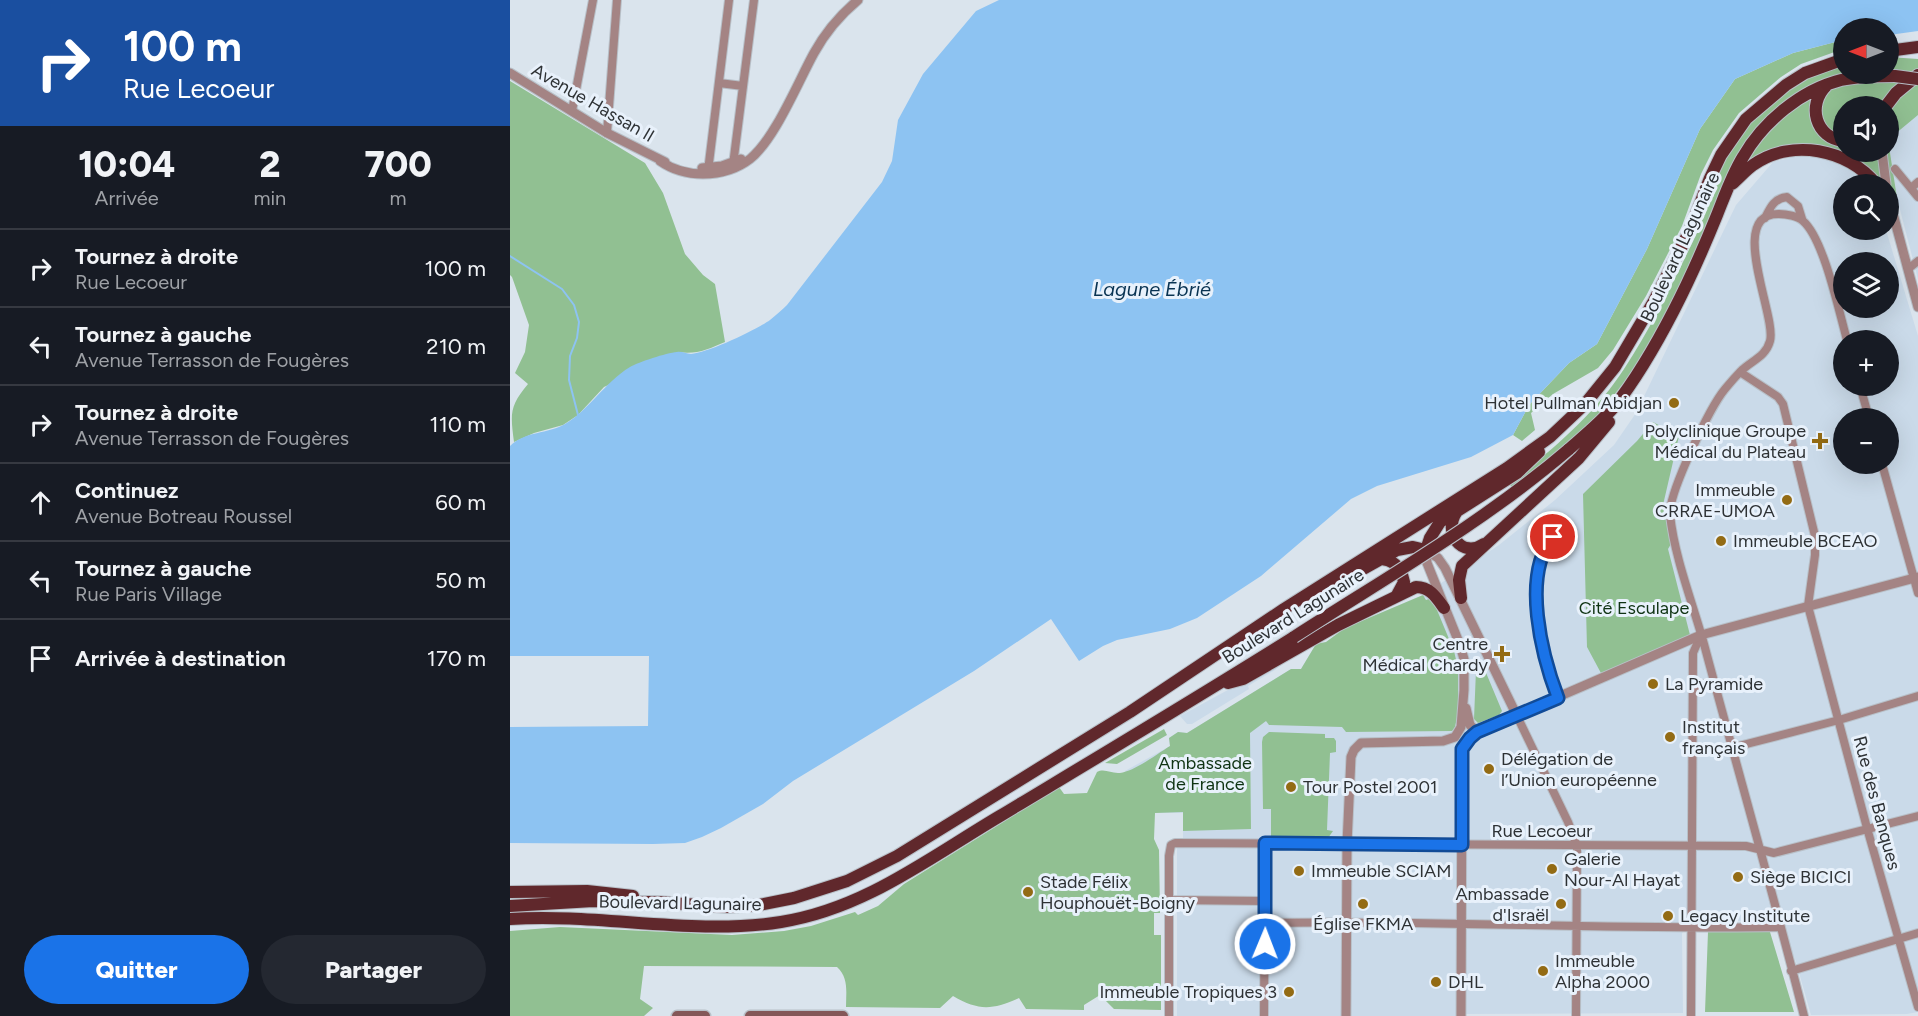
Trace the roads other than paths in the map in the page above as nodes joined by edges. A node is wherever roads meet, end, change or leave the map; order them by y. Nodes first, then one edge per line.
1 (593, 0) edge
2 (617, 0) edge
3 (729, 0) edge
4 (754, 0) edge
5 (858, 0) edge
6 (1918, 47) edge
7 (1899, 50) edge
8 (1899, 53) edge
9 (1918, 54) edge
10 (1833, 63) edge
11 (510, 73) edge
12 (1918, 75) edge
13 (1918, 79) edge
14 (719, 82) junction
15 (1829, 84) junction
16 (743, 86) junction
17 (1896, 93) junction
18 (1894, 96) edge
19 (1895, 96) edge
20 (572, 111) junction
21 (608, 133) junction
22 (1833, 138) edge
23 (733, 166) junction
24 (1895, 169) dead end
25 (708, 171) junction
26 (1866, 174) edge
27 (1918, 182) edge
28 (1729, 187) junction
29 (1911, 188) junction
30 (1918, 196) edge
31 (1765, 218) junction
32 (1802, 219) junction
33 (1899, 236) edge
34 (1918, 261) edge
35 (1908, 268) junction
36 (1918, 307) edge
37 (1673, 312) junction
38 (1844, 330) edge
39 (1740, 372) junction
40 (1550, 437) junction
41 (1885, 474) edge
42 (1458, 510) junction
43 (1553, 537) dead end
44 (1492, 539) junction
45 (1426, 550) junction
46 (1378, 560) junction
47 (1916, 578) edge
48 (1918, 593) edge
49 (1397, 595) junction
50 (1461, 598) junction
51 (1808, 606) junction
52 (1444, 608) junction
53 (1284, 609) junction
54 (1701, 635) junction
55 (1479, 638) junction
56 (1460, 645) junction
57 (1713, 683) junction
58 (1694, 686) junction
59 (1215, 687) junction
60 (1464, 690) junction
61 (1918, 696) edge
62 (1558, 698) junction
63 (1517, 716) junction
64 (1839, 720) junction
65 (1477, 732) junction
66 (1443, 741) junction
67 (1731, 748) junction
68 (1462, 749) junction
69 (1918, 816) edge
70 (1867, 828) junction
71 (1265, 843) junction
72 (1347, 844) junction
73 (1462, 845) junction
74 (1576, 846) junction
75 (1692, 846) junction
76 (1760, 850) junction
77 (510, 892) edge
78 (1170, 900) junction
79 (1265, 901) junction
80 (657, 902) junction
81 (510, 906) edge
82 (510, 919) edge
83 (1265, 923) junction
84 (1461, 923) junction
85 (1346, 924) junction
86 (1576, 926) junction
87 (1779, 927) junction
88 (1693, 928) junction
89 (1918, 933) edge
90 (1898, 938) junction
91 (1791, 971) junction
92 (1918, 1007) edge
93 (677, 1016) edge
94 (705, 1016) edge
95 (750, 1016) edge
96 (843, 1016) edge
97 (1169, 1016) edge
98 (1264, 1016) edge
99 (1346, 1016) edge
100 (1461, 1016) edge
101 (1576, 1016) edge
102 (1691, 1016) edge
103 (1804, 1016) edge

1 - 20 street
2 - 21 street
3 - 14 street
4 - 16 street
5 - 23 street, Avenue Hassan II
6 - 7 highway
8 - 9 highway
10 - 40 highway, Boulevard Lagunaire
11 - 20 street, Avenue Hassan II
12 - 17 highway
13 - 15 highway, Boulevard Lagunaire, bridge
14 - 16 street
14 - 25 street
15 - 22 highway
15 - 28 highway, Boulevard Lagunaire
16 - 23 street
17 - 18 highway
17 - 19 street
20 - 21 street, Avenue Hassan II
21 - 25 street, Avenue Hassan II
23 - 25 street, Avenue Hassan II
24 - 29 street
26 - 28 highway
27 - 29 street
28 - 37 highway, Boulevard Lagunaire
29 - 30 street
31 - 32 street
31 - 32 street
31 - 39 street
32 - 38 street
33 - 35 street
34 - 35 street
35 - 36 street
37 - 44 highway
37 - 59 highway, Boulevard Lagunaire, bridge
39 - 51 street
39 - 54 street
40 - 42 highway
40 - 53 highway, Boulevard Lagunaire
41 - 47 street
42 - 44 highway
42 - 45 highway
43 - 62 street
44 - 50 highway
45 - 46 highway
45 - 50 street
45 - 52 street
46 - 49 highway
46 - 53 highway
47 - 48 street
47 - 51 street
49 - 52 highway
49 - 59 highway
50 - 55 street
51 - 54 street
51 - 64 street, Rue des Banques
52 - 56 street
53 - 80 highway, Boulevard Lagunaire
54 - 57 street
54 - 58 street
54 - 62 street
55 - 56 street
55 - 63 street
56 - 60 street
57 - 58 street
57 - 67 street
58 - 75 street
59 - 82 highway, Boulevard Lagunaire
60 - 65 street
60 - 66 street
61 - 64 street
62 - 63 street
63 - 65 street
63 - 74 street
64 - 67 street
64 - 70 street, Rue des Banques
65 - 68 street
66 - 68 street
66 - 72 street
67 - 76 street
68 - 73 street
69 - 70 street, Rue Lecoeur
70 - 76 street, Rue Lecoeur
70 - 90 street, Rue des Banques
71 - 72 street, Rue Lecoeur
71 - 78 street, Rue Lecoeur
71 - 79 street
72 - 73 street, Rue Lecoeur
72 - 85 street
73 - 74 street, Rue Lecoeur
73 - 84 street
74 - 75 street, Rue Lecoeur
74 - 86 street
75 - 76 street, Rue Lecoeur
75 - 88 street
76 - 87 street
77 - 80 highway
78 - 79 street
78 - 97 street, Rue Lecoeur
79 - 83 street
80 - 81 highway, Boulevard Lagunaire
83 - 85 street
83 - 98 street
84 - 85 street
84 - 86 street
84 - 100 street
85 - 99 street
86 - 88 street
86 - 101 street
87 - 88 street
87 - 91 street
88 - 102 street
89 - 90 street
90 - 91 street
90 - 92 street, Rue des Banques
91 - 103 street
93 - 94 main road
95 - 96 main road

